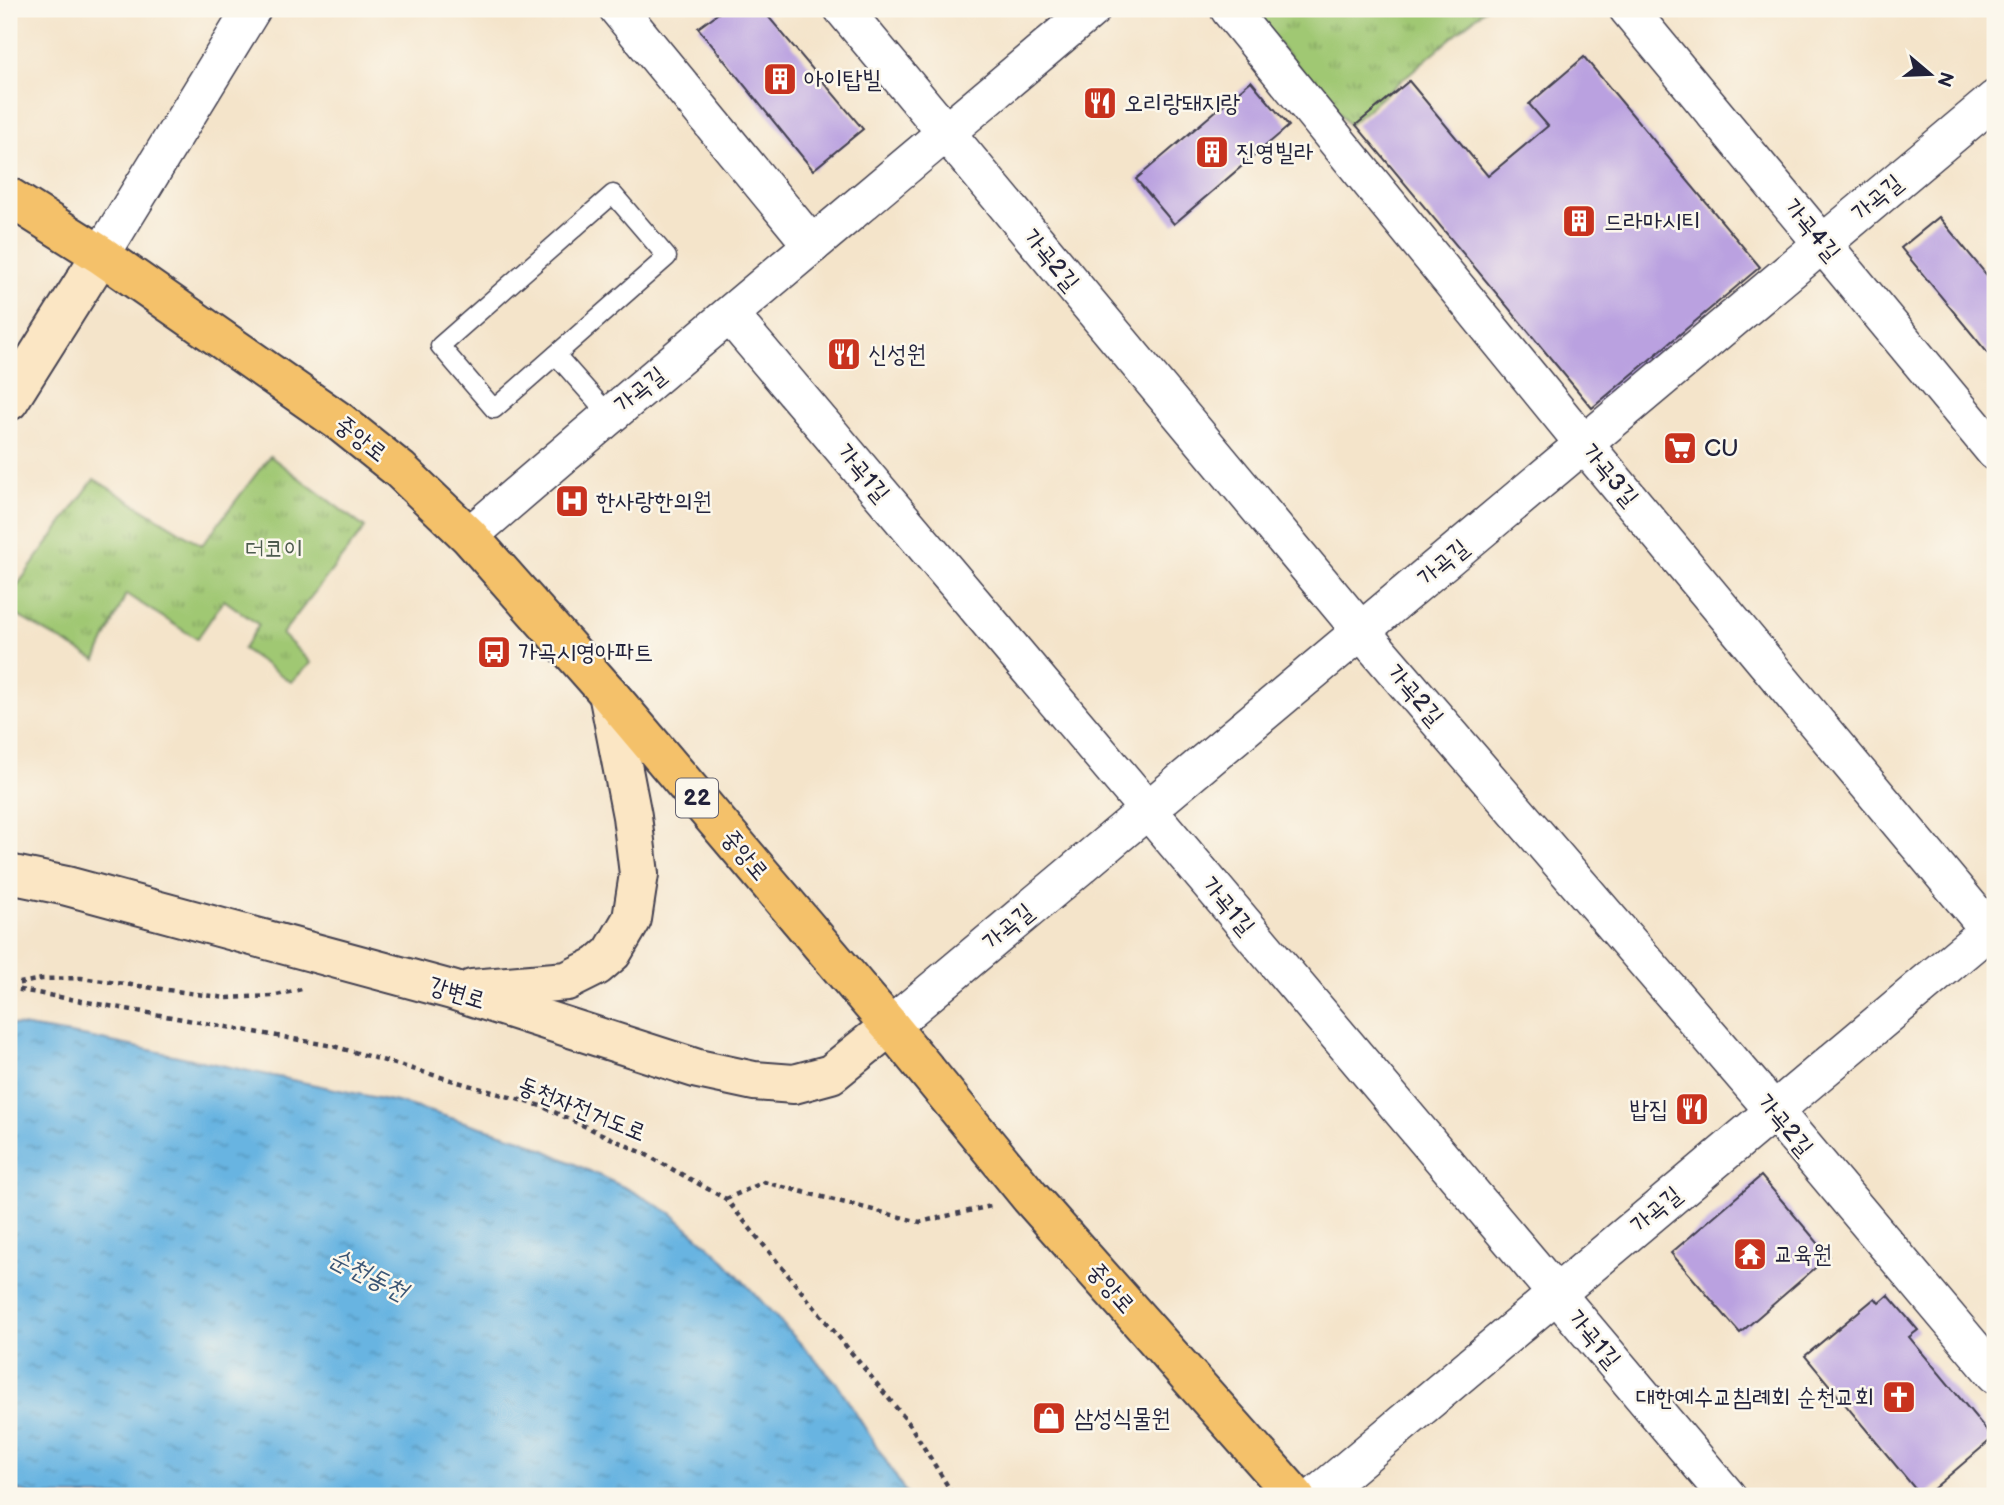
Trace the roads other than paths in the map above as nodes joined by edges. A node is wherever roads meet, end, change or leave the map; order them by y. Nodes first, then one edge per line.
1 (252, 9) edge
2 (618, 9) edge
3 (843, 9) edge
4 (1092, 9) edge
5 (1229, 9) edge
6 (1628, 9) edge
7 (1995, 99) edge
8 (946, 133) junction
9 (9, 197) edge
10 (1823, 244) junction
11 (812, 245) junction
12 (101, 255) junction
13 (730, 316) junction
14 (556, 355) junction
15 (9, 401) edge
16 (609, 415) junction
17 (1584, 444) junction
18 (1995, 452) edge
19 (469, 536) junction
20 (1361, 631) junction
21 (608, 693) junction
22 (1147, 811) junction
23 (9, 874) edge
24 (1993, 930) edge
25 (452, 990) junction
26 (890, 1026) junction
27 (1774, 1111) junction
28 (1556, 1294) junction
29 (1995, 1374) edge
30 (1295, 1496) edge
31 (1316, 1496) edge
32 (1727, 1496) edge

1 - 12 street
2 - 11 street
3 - 8 street, 가곡2길
4 - 8 street, 가곡길
5 - 17 street, 가곡3길
6 - 10 street, 가곡4길
7 - 10 street, 가곡길
8 - 11 street, 가곡길
8 - 20 street, 가곡2길
9 - 12 main road, 중앙로 / 22
10 - 17 street, 가곡길
10 - 18 street, 가곡4길
11 - 13 street, 가곡길
12 - 15 main road
12 - 19 main road, 중앙로 / 22
13 - 16 street, 가곡길
13 - 22 street, 가곡1길
14 - 14 lane
14 - 16 lane
16 - 19 street, 가곡길
17 - 20 street, 가곡길
17 - 24 street, 가곡3길
19 - 21 main road, 중앙로 / 22
20 - 22 street, 가곡길
20 - 27 street, 가곡2길
21 - 25 main road
21 - 26 main road, 중앙로 / 22
22 - 26 street, 가곡길
22 - 28 street, 가곡1길
23 - 25 main road, 강변로
24 - 27 street, 가곡길
25 - 26 main road, 강변로
26 - 30 main road, 중앙로 / 22
27 - 28 street, 가곡길
27 - 29 street, 가곡2길
28 - 31 street, 가곡길
28 - 32 street, 가곡1길

